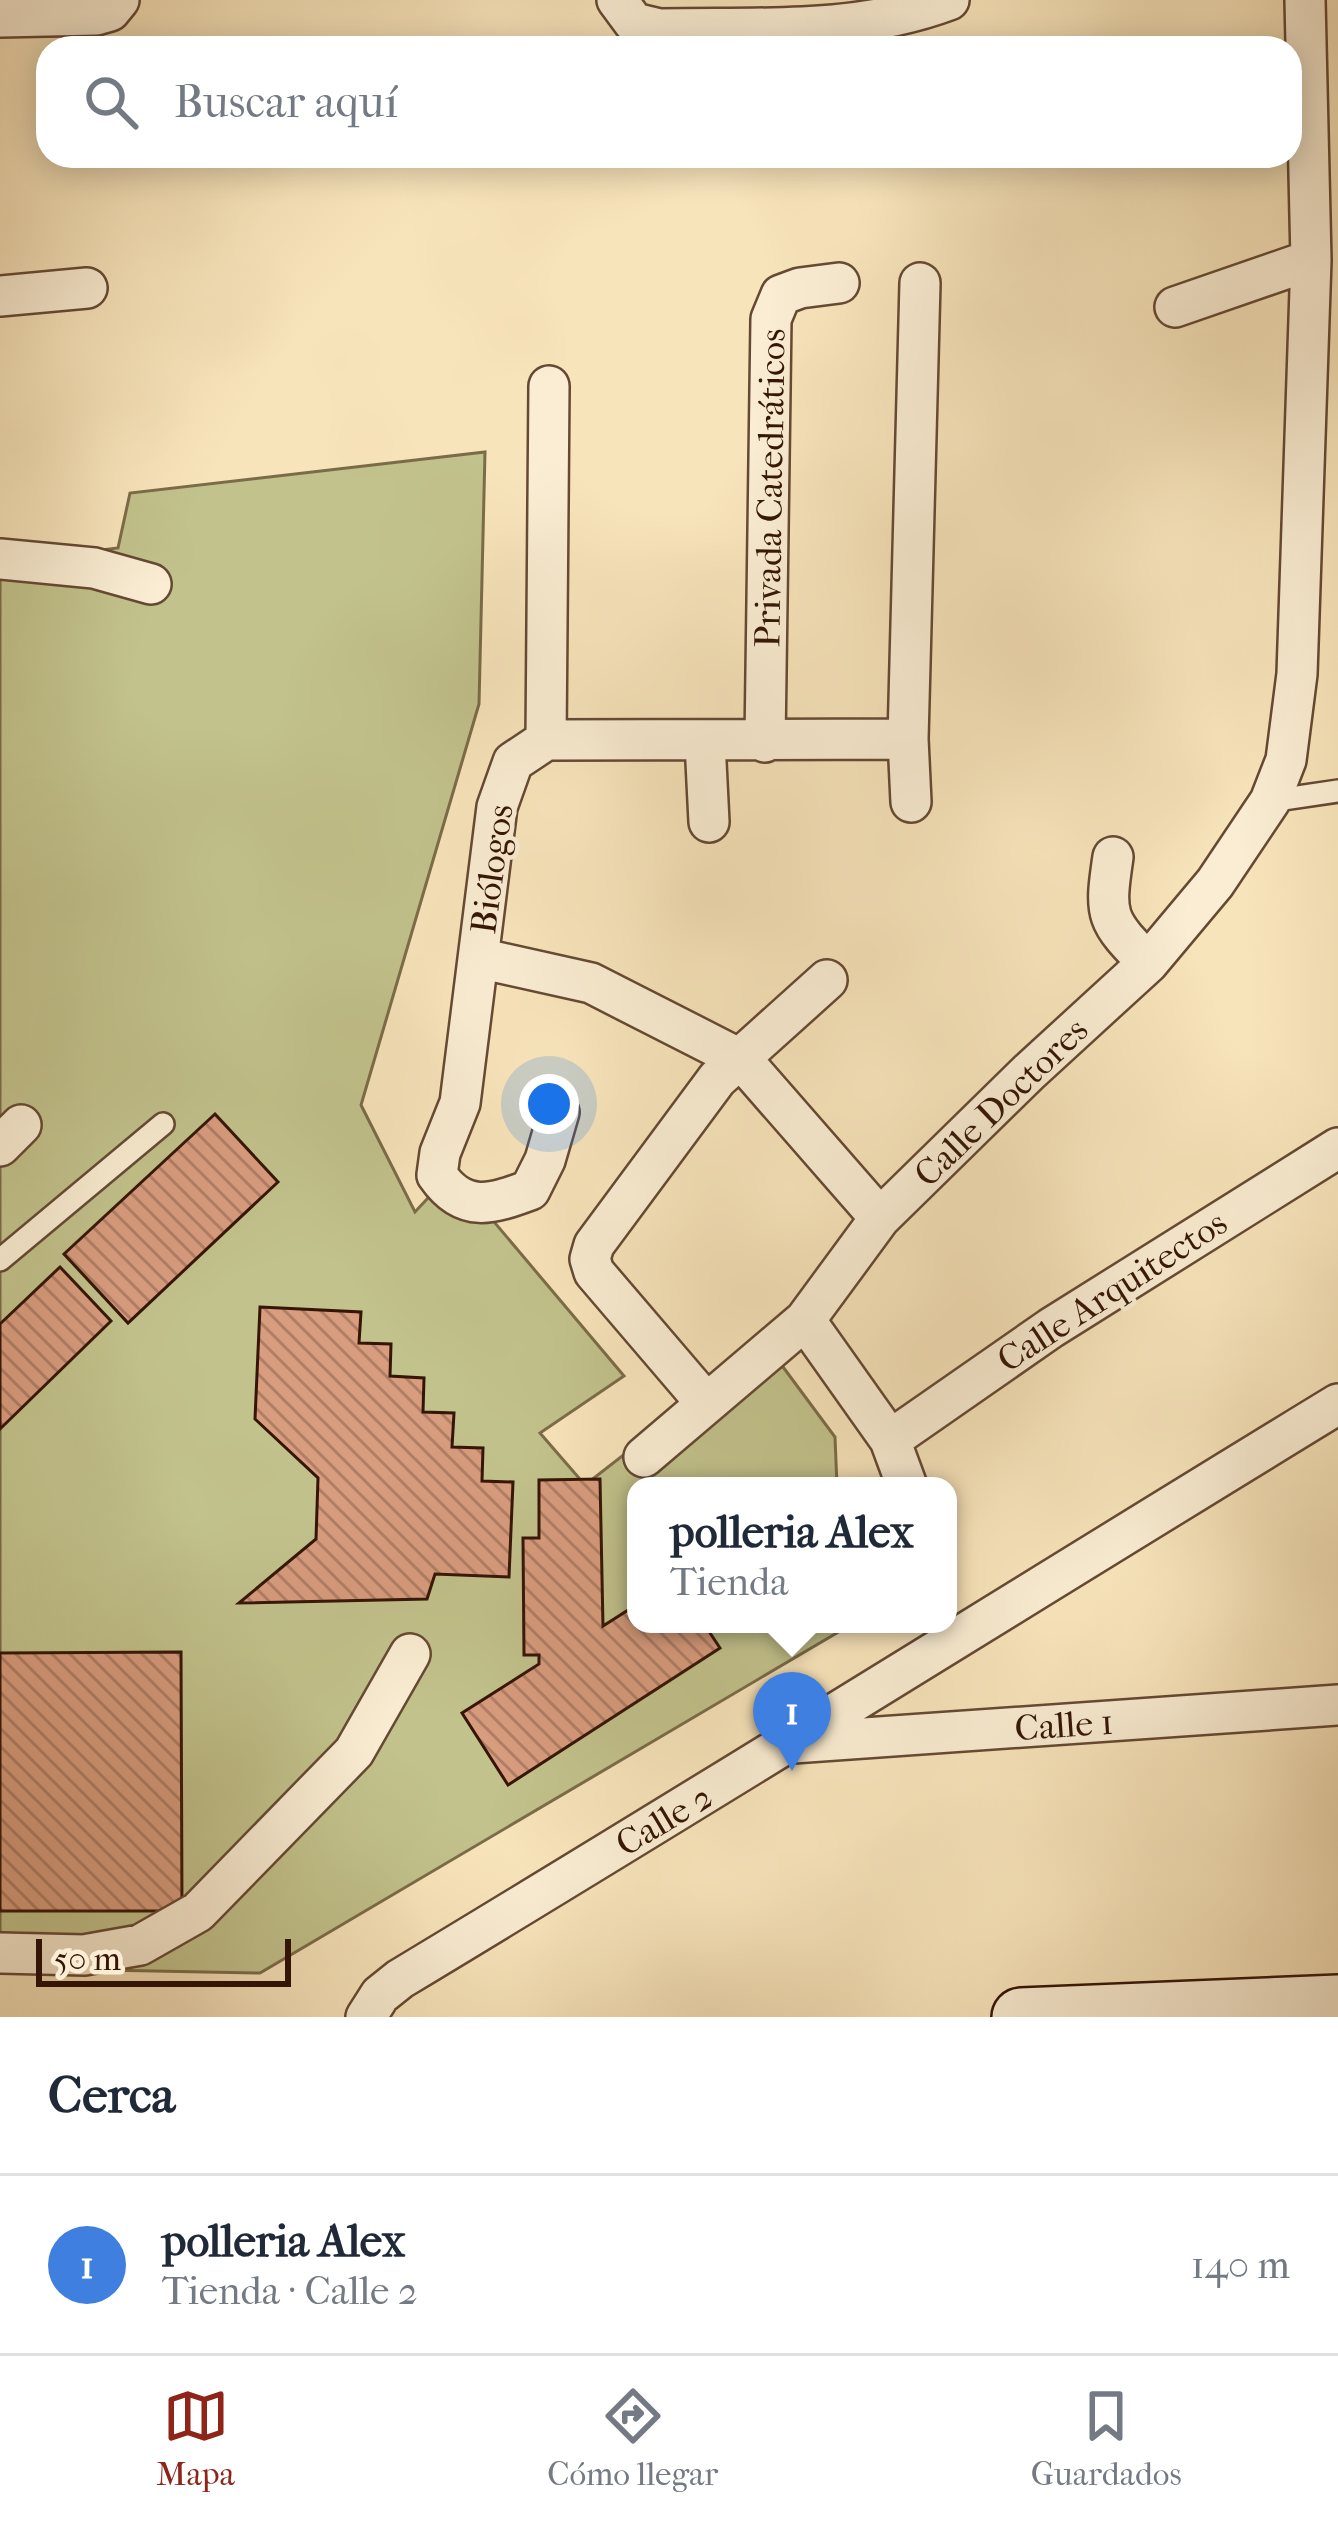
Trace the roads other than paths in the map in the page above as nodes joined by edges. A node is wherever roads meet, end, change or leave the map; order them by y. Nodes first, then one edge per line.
1 (119, 0) edge
2 (617, 0) edge
3 (949, 0) edge
4 (1305, 0) edge
5 (0, 17) edge
6 (1311, 260) junction
7 (920, 283) dead end
8 (839, 284) dead end
9 (87, 288) dead end
10 (0, 296) edge
11 (1175, 307) dead end
12 (549, 386) dead end
13 (0, 559) edge
14 (151, 584) dead end
15 (546, 740) junction
16 (908, 740) junction
17 (705, 742) junction
18 (765, 742) junction
19 (1338, 791) edge
20 (1274, 793) junction
21 (911, 802) dead end
22 (709, 822) dead end
23 (1113, 857) dead end
24 (479, 958) junction
25 (1148, 963) junction
26 (827, 980) dead end
27 (742, 1060) junction
28 (559, 1112) dead end
29 (163, 1124) dead end
30 (1338, 1148) edge
31 (880, 1218) junction
32 (0, 1260) edge
33 (805, 1320) junction
34 (706, 1403) junction
35 (1338, 1404) edge
36 (890, 1440) junction
37 (644, 1457) dead end
38 (904, 1477) edge
39 (957, 1622) edge
40 (941, 1633) edge
41 (410, 1654) dead end
42 (1338, 1706) edge
43 (791, 1744) junction
44 (0, 1953) edge
45 (1338, 2003) edge
46 (1155, 2013) edge
47 (366, 2017) edge
48 (1021, 2017) edge

1 - 5 street
2 - 3 street
4 - 6 street
6 - 11 street
6 - 20 street
7 - 16 street
8 - 18 street, Privada Catedráticos
9 - 10 street
12 - 15 street
13 - 14 street
15 - 17 street
15 - 24 street, Biólogos
16 - 18 street
16 - 21 street
17 - 18 street
17 - 22 street
19 - 20 lane
20 - 25 street, Calle Doctores
23 - 25 street
24 - 27 street
24 - 28 street, Biólogos
25 - 31 street, Calle Doctores
26 - 27 street
27 - 31 street
27 - 34 street
29 - 32 lane
30 - 36 street, Calle Arquitectos
31 - 33 street, Calle Doctores
33 - 34 street, Calle Doctores
33 - 36 street
34 - 37 street, Calle Doctores
35 - 39 street, Calle 2
36 - 38 street
40 - 43 street, Calle 2
41 - 44 street
42 - 43 street, Calle 1
43 - 47 street, Calle 2
45 - 46 street
46 - 48 street

